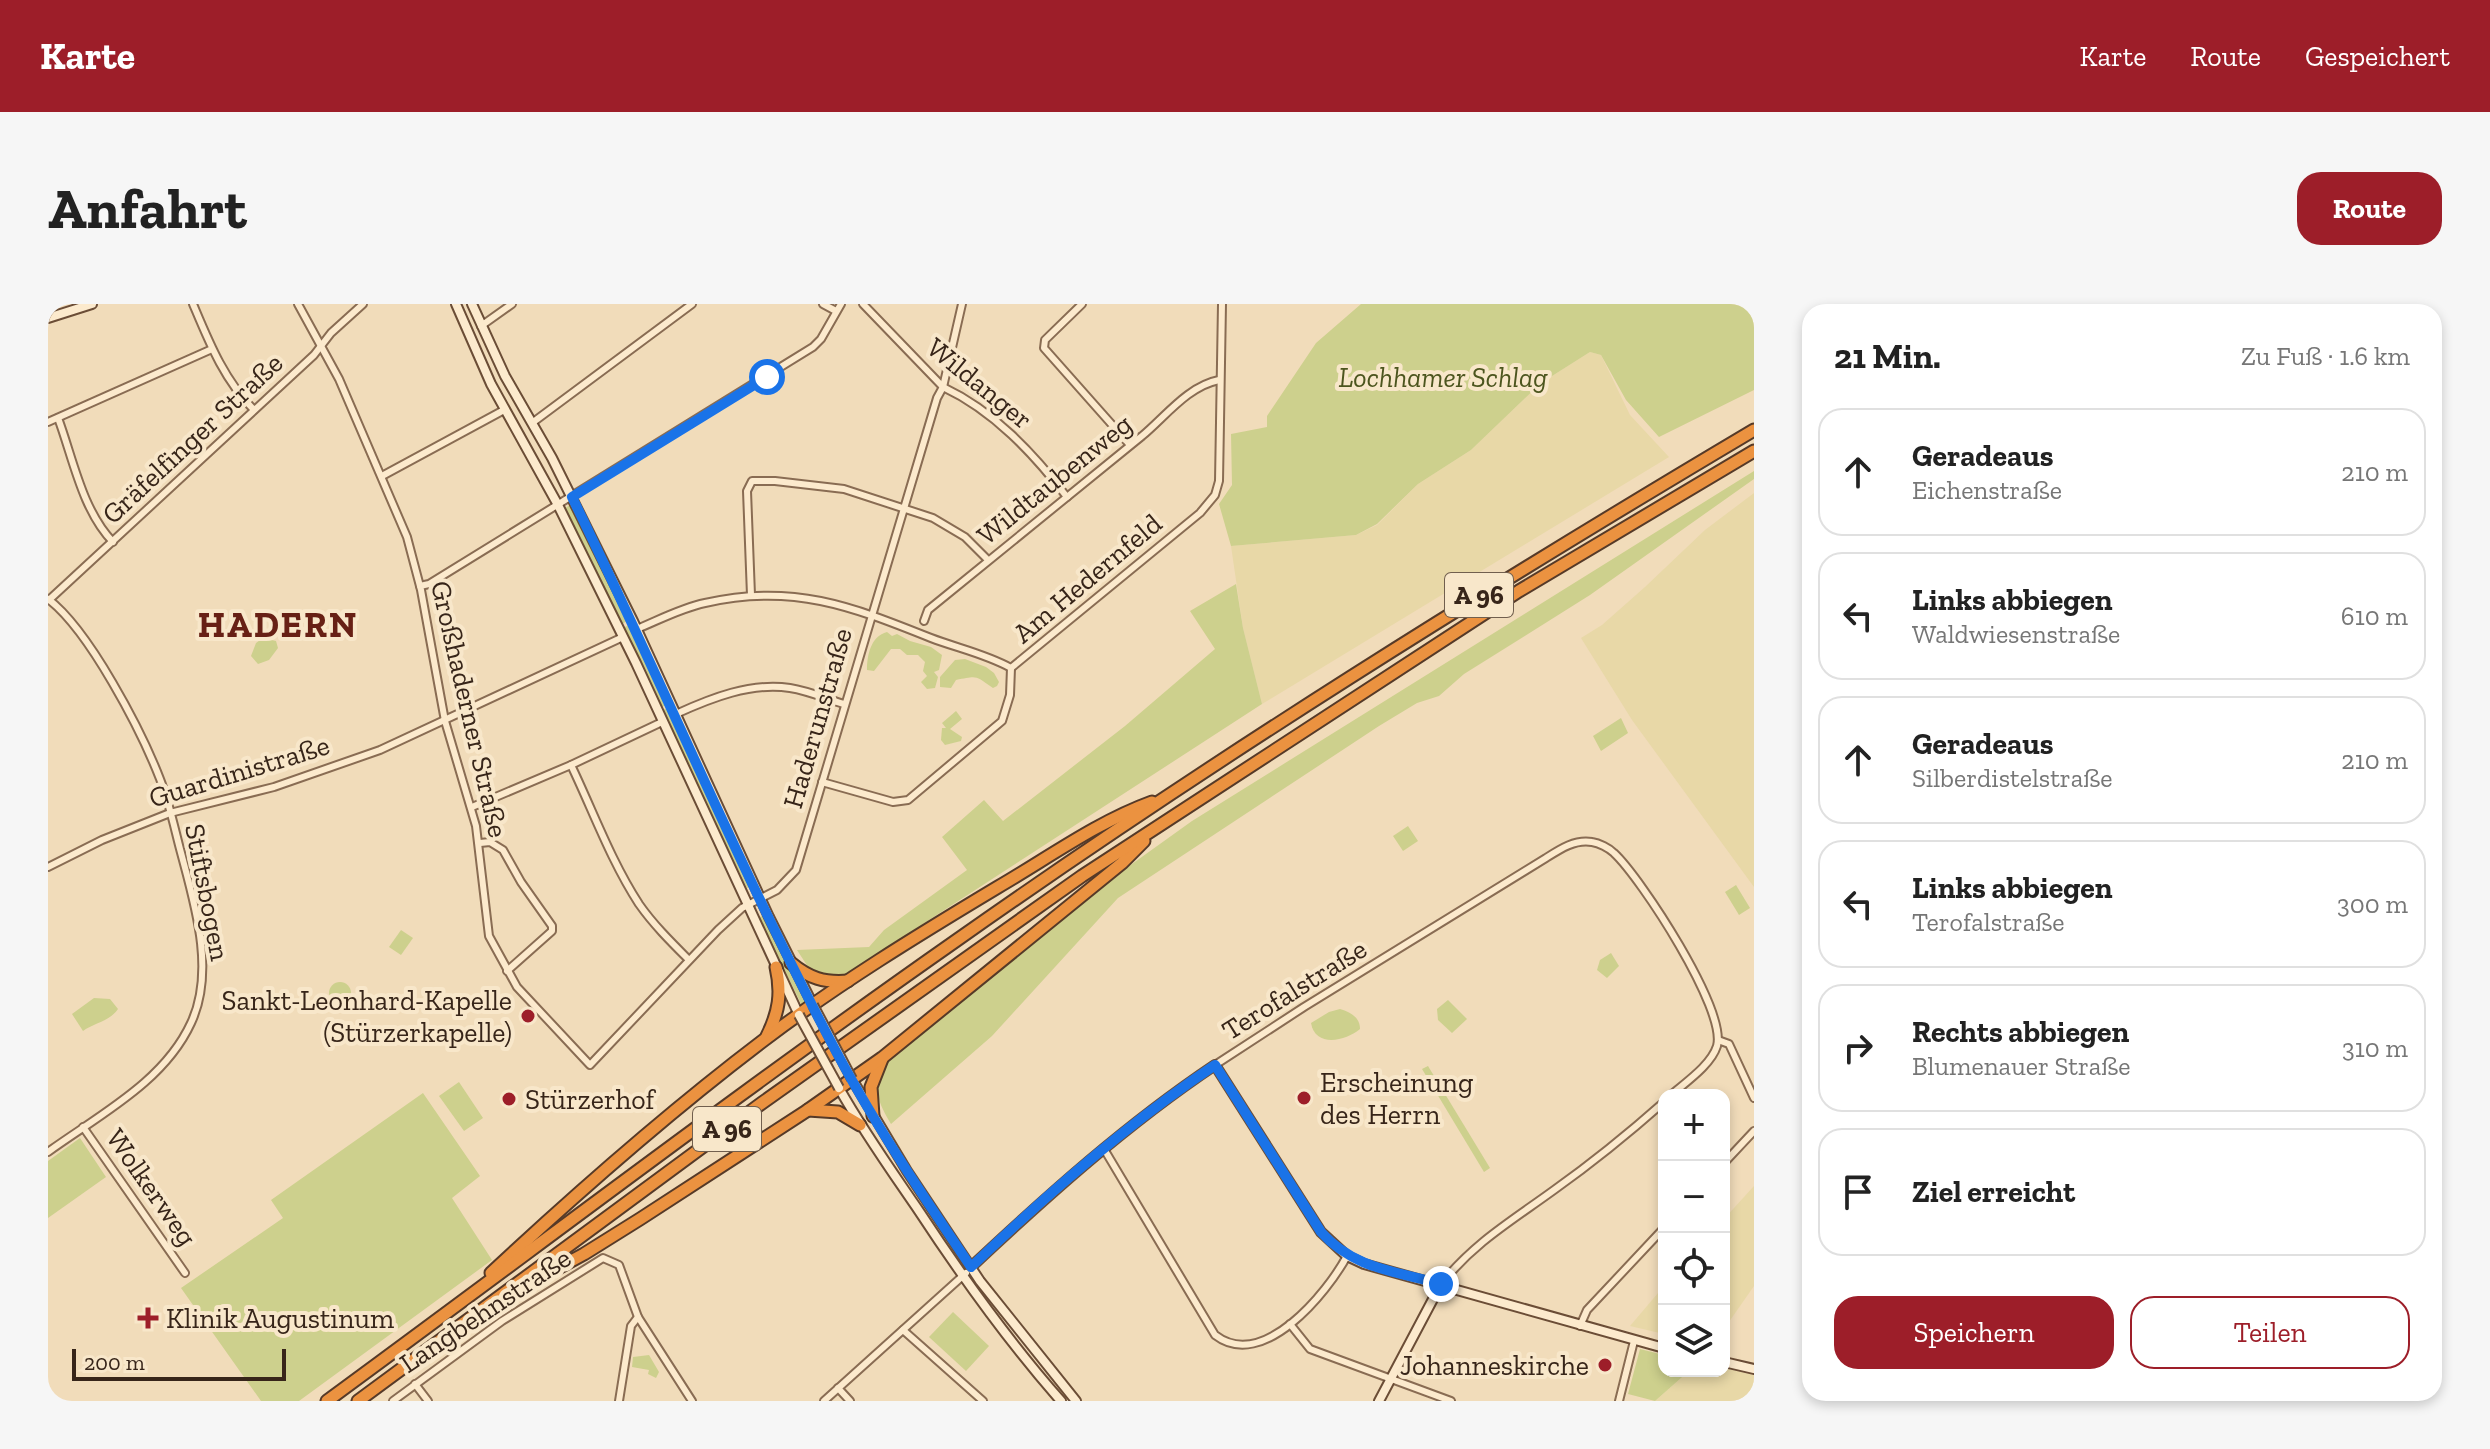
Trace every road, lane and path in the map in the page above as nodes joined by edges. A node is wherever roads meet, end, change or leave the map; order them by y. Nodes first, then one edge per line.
1 (92, 304) edge
2 (193, 304) edge
3 (298, 304) edge
4 (363, 304) edge
5 (456, 304) edge
6 (472, 304) edge
7 (512, 304) edge
8 (692, 304) edge
9 (823, 304) edge
10 (841, 304) edge
11 (863, 304) edge
12 (962, 304) edge
13 (1082, 304) edge
14 (1222, 304) edge
15 (836, 311) junction
16 (48, 318) edge
17 (481, 326) junction
18 (322, 346) junction
19 (212, 349) junction
20 (1219, 380) junction
21 (943, 387) junction
22 (254, 410) junction
23 (504, 410) junction
24 (58, 418) junction
25 (48, 422) edge
26 (532, 423) junction
27 (1754, 430) edge
28 (1130, 445) junction
29 (1754, 451) edge
30 (382, 476) junction
31 (572, 497) junction
32 (1067, 497) junction
33 (558, 505) junction
34 (904, 508) junction
35 (113, 542) junction
36 (988, 560) junction
37 (420, 586) junction
38 (751, 595) junction
39 (48, 600) edge
40 (871, 615) junction
41 (924, 621) dead end
42 (637, 629) junction
43 (623, 637) junction
44 (1011, 668) junction
45 (844, 704) junction
46 (676, 714) junction
47 (445, 721) junction
48 (662, 722) junction
49 (571, 765) junction
50 (822, 782) junction
51 (1171, 795) junction
52 (472, 807) junction
53 (170, 813) junction
54 (1162, 824) junction
55 (480, 843) junction
56 (48, 867) edge
57 (760, 899) junction
58 (747, 905) junction
59 (688, 959) junction
60 (791, 963) junction
61 (776, 967) junction
62 (507, 971) junction
63 (848, 981) junction
64 (813, 1005) junction
65 (799, 1015) junction
66 (765, 1039) junction
67 (1718, 1040) junction
68 (882, 1058) junction
69 (590, 1065) joint
70 (1215, 1065) junction
71 (852, 1079) junction
72 (839, 1088) junction
73 (1677, 1089) edge
74 (1754, 1098) edge
75 (1658, 1107) edge
76 (808, 1110) junction
77 (873, 1116) junction
78 (860, 1125) junction
79 (83, 1127) junction
80 (1754, 1131) edge
81 (1104, 1149) junction
82 (48, 1152) edge
83 (1726, 1161) edge
84 (1659, 1233) edge
85 (1347, 1256) junction
86 (971, 1267) junction
87 (185, 1273) dead end
88 (962, 1276) junction
89 (1441, 1284) junction
90 (485, 1307) junction
91 (638, 1317) junction
92 (441, 1318) junction
93 (1290, 1324) junction
94 (1580, 1326) junction
95 (903, 1330) junction
96 (1634, 1341) junction
97 (1658, 1347) edge
98 (1730, 1363) edge
99 (1754, 1369) edge
100 (1392, 1379) junction
101 (415, 1384) junction
102 (838, 1388) junction
103 (327, 1401) edge
104 (358, 1401) edge
105 (393, 1401) edge
106 (428, 1401) edge
107 (619, 1401) edge
108 (692, 1401) edge
109 (824, 1401) edge
110 (850, 1401) edge
111 (983, 1401) edge
112 (1061, 1401) edge
113 (1076, 1401) edge
114 (1379, 1401) edge
115 (1451, 1401) edge
116 (1619, 1401) edge

1 - 16 street
2 - 19 street
3 - 18 street, Großhaderner Straße
4 - 18 street, Gräfelfinger Straße
5 - 23 street
6 - 17 street
7 - 17 street
8 - 26 street
9 - 15 street
10 - 15 street
11 - 21 street, Wildanger
12 - 21 street, Haderunstraße
13 - 28 street
14 - 20 street, Am Hedernfeld
15 - 31 street
17 - 26 street
18 - 22 street, Gräfelfinger Straße
18 - 30 street, Großhaderner Straße
19 - 22 street
19 - 24 street
20 - 28 street, Wildtaubenweg
20 - 44 street, Am Hedernfeld
21 - 32 street, Wildanger
21 - 34 street, Haderunstraße
22 - 35 street, Gräfelfinger Straße
23 - 30 street
23 - 33 street
24 - 25 street
24 - 35 street
26 - 31 street
27 - 51 highway, A 96
28 - 32 street, Wildtaubenweg
29 - 54 highway, A 96
30 - 37 street, Großhaderner Straße
31 - 33 street
31 - 42 street
32 - 36 street, Wildtaubenweg
33 - 37 street
33 - 43 street
34 - 36 street
34 - 38 street
34 - 40 street, Haderunstraße
35 - 39 street, Gräfelfinger Straße
36 - 41 street, Wildtaubenweg
37 - 47 street, Großhaderner Straße
38 - 40 street, Am Hedernfeld
38 - 42 street, Am Hedernfeld
39 - 53 street, Stiftsbogen
40 - 44 street, Am Hedernfeld
40 - 45 street, Haderunstraße
42 - 46 street
43 - 47 street, Guardinistraße
43 - 48 street
44 - 50 street
45 - 46 street
45 - 50 street, Haderunstraße
46 - 57 street
47 - 52 street, Großhaderner Straße
47 - 53 street, Guardinistraße
48 - 49 street
48 - 58 street
49 - 52 street
49 - 59 street
50 - 57 street, Haderunstraße
51 - 63 highway
51 - 92 highway, A 96
52 - 55 street, Großhaderner Straße
53 - 56 street, Guardinistraße
53 - 79 street, Stiftsbogen
54 - 68 highway
54 - 90 highway, A 96
55 - 62 street, Großhaderner Straße
55 - 62 street
57 - 58 street, Haderunstraße
57 - 60 street
58 - 59 street, Haderunstraße
58 - 61 street
59 - 69 street, Haderunstraße
60 - 63 highway
60 - 64 street
61 - 65 street
61 - 66 highway
62 - 69 street, Großhaderner Straße
63 - 64 highway
64 - 65 highway
64 - 71 street, bridge
65 - 66 highway
65 - 72 street, bridge
66 - 92 highway
67 - 70 street, Terofalstraße
67 - 73 street
67 - 74 street
68 - 71 highway
68 - 77 highway
70 - 81 street, Terofalstraße
70 - 85 street
71 - 72 highway
71 - 77 street
72 - 76 highway
72 - 78 street
75 - 89 street
76 - 78 highway
76 - 90 highway
77 - 86 street
78 - 88 street
79 - 82 street, Stiftsbogen
79 - 87 street, Wolkerweg
80 - 83 street
81 - 86 street, Terofalstraße
81 - 93 street
84 - 94 street
85 - 89 street
85 - 93 street
86 - 88 street
86 - 113 street
88 - 95 street
88 - 112 street
89 - 94 street
89 - 100 street
90 - 104 highway, A 96
91 - 101 street, Langbehnstraße
91 - 107 street
91 - 108 street
92 - 103 highway, A 96
93 - 100 street
94 - 96 street
95 - 102 street
95 - 111 street
96 - 97 street
96 - 116 street
98 - 99 street
100 - 114 street
100 - 115 street
101 - 105 street, Langbehnstraße
101 - 106 street
102 - 109 street
102 - 110 street

